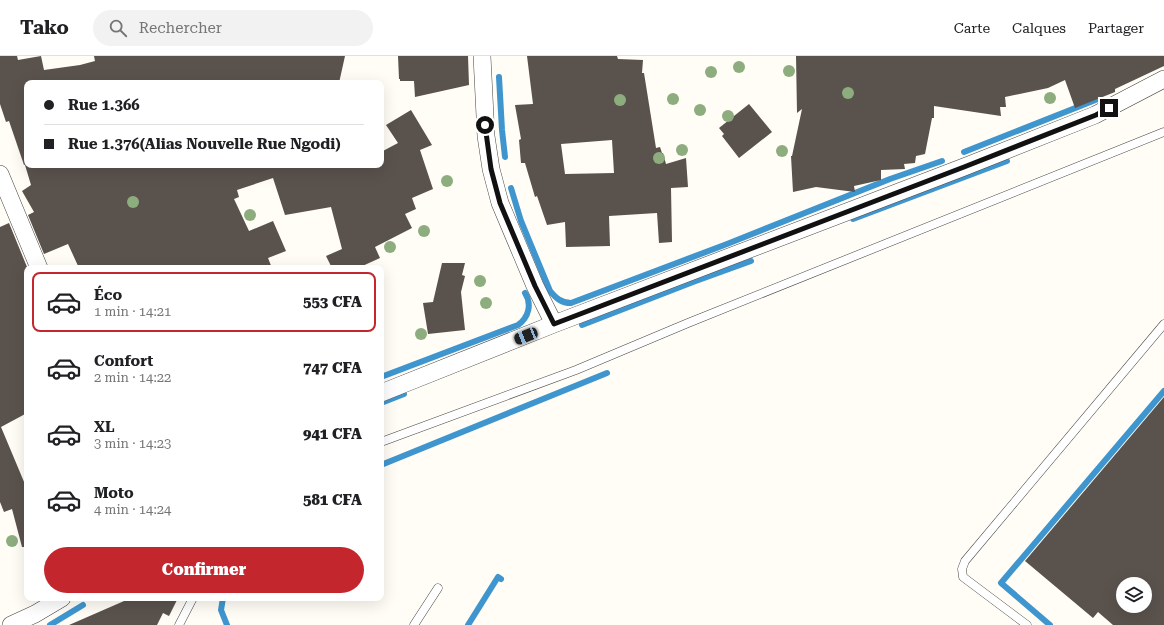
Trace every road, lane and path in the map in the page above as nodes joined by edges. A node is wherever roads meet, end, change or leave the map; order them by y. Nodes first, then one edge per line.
1 (482, 56) edge
2 (1164, 79) edge
3 (1164, 132) edge
4 (0, 174) edge
5 (38, 265) edge
6 (554, 324) junction
7 (1164, 324) edge
8 (384, 392) edge
9 (384, 441) edge
10 (438, 588) dead end
11 (57, 601) edge
12 (191, 601) edge
13 (11, 625) edge
14 (179, 625) edge
15 (414, 625) edge
16 (1026, 625) edge

1 - 6 street
2 - 6 street
3 - 9 lane
4 - 5 street
6 - 8 street
7 - 16 lane
10 - 15 lane
11 - 13 street
12 - 14 lane

